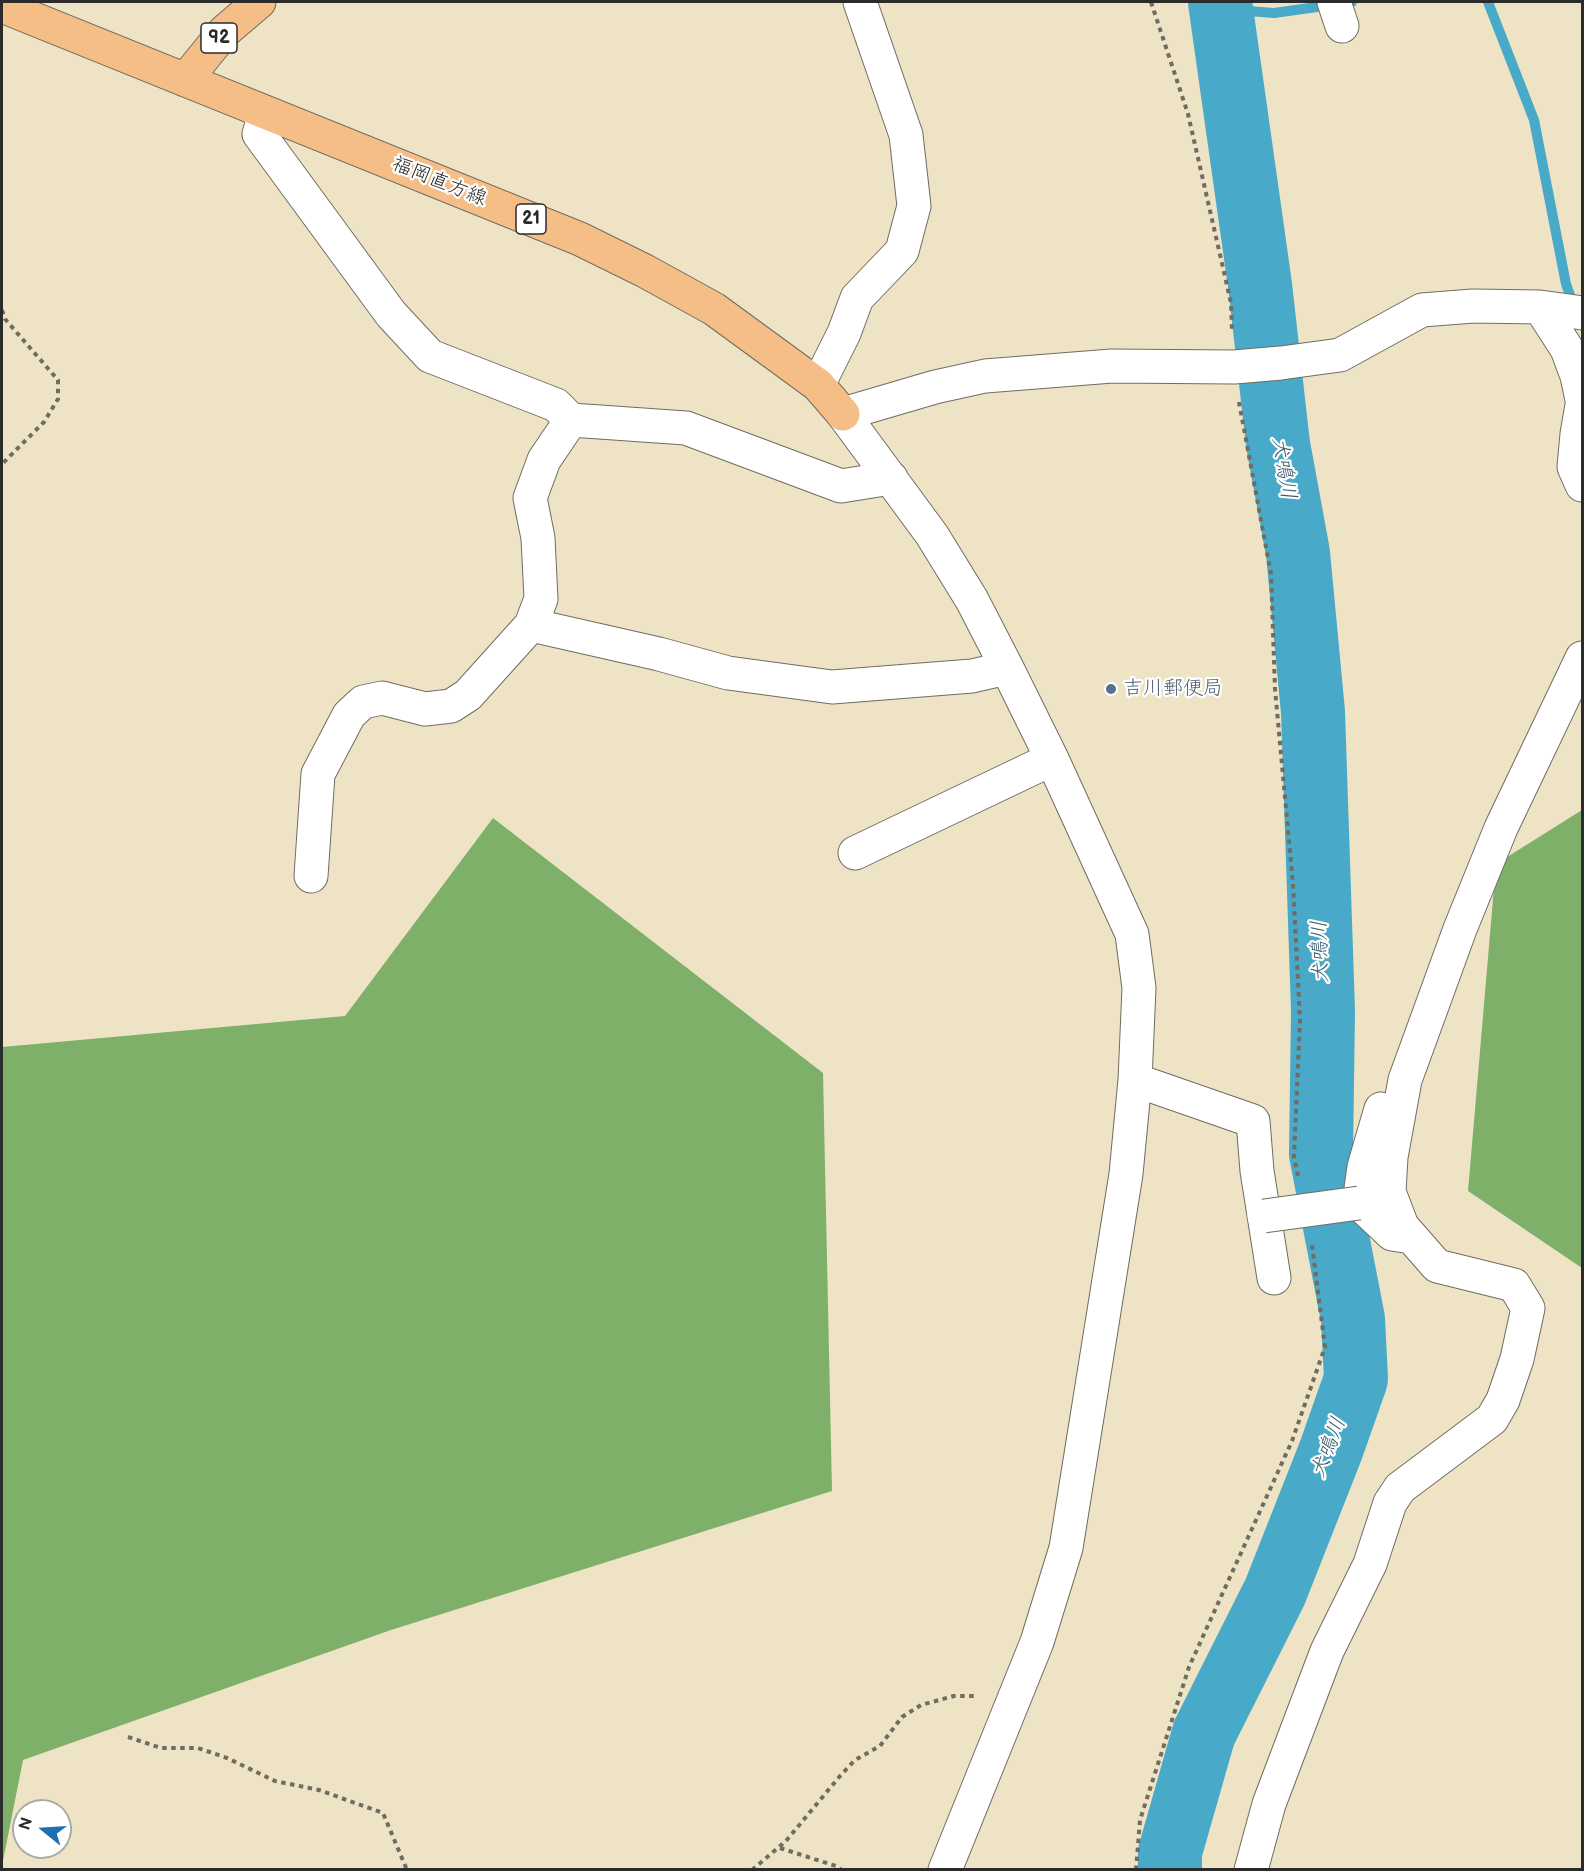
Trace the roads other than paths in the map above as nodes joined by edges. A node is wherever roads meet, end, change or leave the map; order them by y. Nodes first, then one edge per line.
1 (259, 2) edge
2 (860, 2) edge
3 (2, 6) edge
4 (185, 80) junction
5 (265, 113) junction
6 (1562, 310) edge
7 (818, 385) junction
8 (1582, 400) edge
9 (1582, 405) edge
10 (843, 414) junction
11 (571, 420) junction
12 (891, 478) junction
13 (1582, 485) edge
14 (531, 625) junction
15 (1582, 658) edge
16 (1007, 668) junction
17 (1052, 759) junction
18 (855, 853) dead end
19 (311, 876) dead end
20 (1135, 1080) junction
21 (1405, 1080) junction
22 (1359, 1203) junction
23 (1264, 1216) junction
24 (1412, 1238) junction
25 (1274, 1278) dead end
26 (945, 1869) edge
27 (1251, 1869) edge

1 - 4 main road, 92
2 - 7 street
3 - 4 main road, 福岡直方線 / 21
4 - 5 main road, 福岡直方線 / 21
5 - 7 main road, 福岡直方線 / 21
5 - 11 street
6 - 8 street
6 - 10 street
7 - 10 main road, 福岡直方線 / 21
9 - 13 street
10 - 12 street
11 - 12 street
11 - 14 street
12 - 16 street
14 - 16 street
14 - 19 street
15 - 21 street
16 - 17 street
17 - 18 street
17 - 20 street
20 - 23 street
20 - 26 street
21 - 22 street
21 - 24 street
22 - 23 street, bridge
22 - 24 street
23 - 25 street
24 - 27 street

